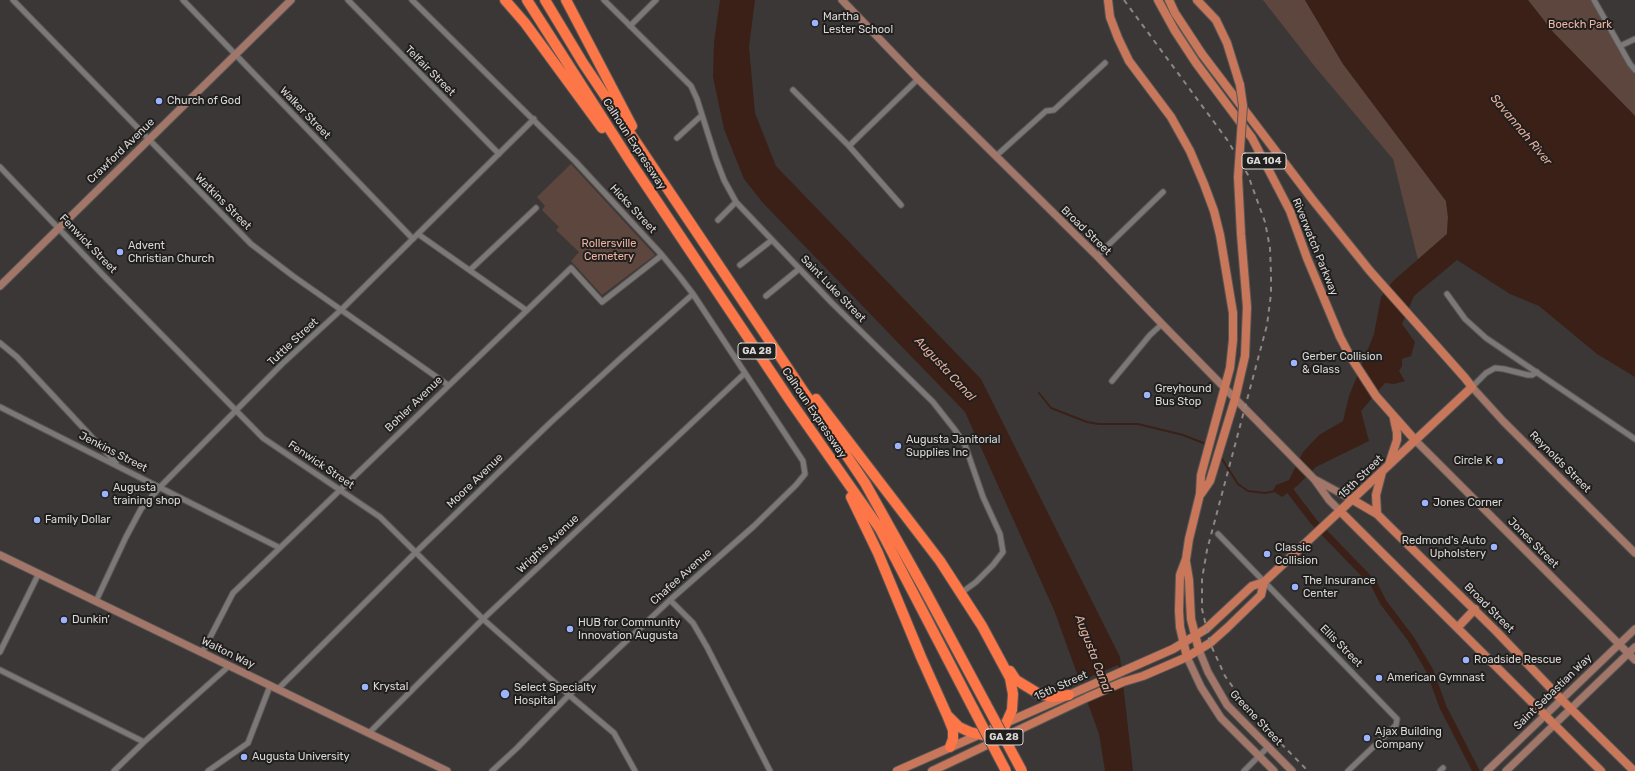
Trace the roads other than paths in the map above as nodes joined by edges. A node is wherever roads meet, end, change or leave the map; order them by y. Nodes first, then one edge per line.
1 (13, 0) edge
2 (183, 0) edge
3 (291, 0) edge
4 (348, 0) edge
5 (412, 0) edge
6 (505, 0) edge
7 (527, 0) edge
8 (545, 0) edge
9 (566, 0) edge
10 (604, 0) edge
11 (656, 0) edge
12 (842, 0) edge
13 (1108, 0) edge
14 (1158, 0) edge
15 (1169, 0) edge
16 (1197, 0) edge
17 (1594, 0) edge
18 (630, 26) junction
19 (1635, 39) edge
20 (1620, 46) junction
21 (236, 54) junction
22 (1105, 64) dead end
23 (1634, 68) edge
24 (918, 80) junction
25 (793, 90) dead end
26 (702, 115) junction
27 (534, 120) junction
28 (677, 138) dead end
29 (149, 139) junction
30 (849, 146) junction
31 (499, 154) junction
32 (996, 156) junction
33 (0, 167) edge
34 (657, 174) junction
35 (1163, 192) dead end
36 (736, 202) junction
37 (901, 205) dead end
38 (536, 208) dead end
39 (718, 220) dead end
40 (58, 228) junction
41 (677, 231) junction
42 (418, 234) junction
43 (413, 239) junction
44 (772, 240) junction
45 (662, 255) junction
46 (1097, 256) junction
47 (740, 266) dead end
48 (799, 269) junction
49 (470, 270) junction
50 (0, 286) edge
51 (693, 294) junction
52 (1447, 294) dead end
53 (766, 296) dead end
54 (342, 309) junction
55 (526, 310) junction
56 (755, 321) junction
57 (1162, 324) junction
58 (0, 343) edge
59 (1537, 372) junction
60 (745, 373) junction
61 (1112, 381) dead end
62 (448, 385) junction
63 (1472, 387) junction
64 (1224, 388) junction
65 (1235, 398) junction
66 (0, 406) edge
67 (236, 411) junction
68 (1391, 415) junction
69 (1635, 439) edge
70 (1415, 440) junction
71 (803, 461) joint
72 (832, 462) junction
73 (1389, 466) junction
74 (120, 467) junction
75 (1382, 472) junction
76 (1314, 478) junction
77 (160, 487) junction
78 (340, 490) junction
79 (1200, 494) junction
80 (1353, 500) junction
81 (1341, 512) junction
82 (1377, 514) junction
83 (1218, 534) dead end
84 (280, 548) junction
85 (415, 553) junction
86 (1635, 553) edge
87 (0, 555) edge
88 (1186, 559) junction
89 (39, 573) junction
90 (1264, 582) junction
91 (961, 593) junction
92 (670, 600) junction
93 (96, 601) junction
94 (1475, 609) junction
95 (483, 618) junction
96 (1458, 627) junction
97 (1635, 629) edge
98 (1196, 636) junction
99 (1184, 644) junction
100 (1619, 644) junction
101 (1635, 647) edge
102 (1199, 650) junction
103 (0, 652) edge
104 (202, 653) junction
105 (1628, 654) junction
106 (1188, 657) junction
107 (1001, 660) junction
108 (1635, 660) edge
109 (229, 666) junction
110 (0, 670) edge
111 (270, 686) junction
112 (278, 690) junction
113 (1069, 694) junction
114 (569, 695) junction
115 (1562, 700) junction
116 (1571, 709) junction
117 (947, 715) junction
118 (1546, 715) junction
119 (1008, 722) junction
120 (1555, 724) junction
121 (369, 733) junction
122 (979, 734) junction
123 (999, 739) junction
124 (144, 742) junction
125 (950, 747) junction
126 (1268, 748) junction
127 (1259, 756) junction
128 (1489, 769) edge
129 (114, 771) edge
130 (208, 771) edge
131 (446, 771) edge
132 (492, 771) edge
133 (635, 771) edge
134 (770, 771) edge
135 (897, 771) edge
136 (932, 771) edge
137 (1006, 771) edge
138 (1022, 771) edge
139 (1244, 771) edge
140 (1274, 771) edge
141 (1292, 771) edge
142 (1348, 771) edge
143 (1506, 771) edge
144 (1601, 771) edge
145 (1634, 771) edge

1 - 29 street, Watkins Street
2 - 21 street, Walker Street
3 - 21 main road, Crawford Avenue
4 - 31 street, Telfair Street
5 - 27 street, Hicks Street
6 - 41 highway
7 - 41 highway, Calhoun Expressway / GA 28
8 - 34 highway, Calhoun Expressway / GA 28
9 - 34 highway
10 - 18 street, Saint Luke Street
11 - 18 street
12 - 24 main road, Broad Street
13 - 64 main road, Greene Street
14 - 68 main road, Riverwatch Parkway / GA 104
15 - 63 main road, Riverwatch Parkway / GA 104
16 - 65 main road, Greene Street, bridge
17 - 20 street
18 - 26 street, Saint Luke Street
19 - 20 street
20 - 23 street
21 - 29 main road, Crawford Avenue
21 - 43 street, Walker Street
22 - 32 street
24 - 30 street
24 - 32 main road, Broad Street
25 - 30 street
26 - 28 street
26 - 36 street, Saint Luke Street
27 - 31 street, Tuttle Street
27 - 45 street, Hicks Street
29 - 40 main road, Crawford Avenue
29 - 54 street, Watkins Street
30 - 37 street
31 - 42 street, Tuttle Street
32 - 46 main road, Broad Street
33 - 40 street, Fenwick Street
34 - 56 highway, Calhoun Expressway / GA 28
35 - 46 street
36 - 39 street
36 - 44 street, Saint Luke Street
38 - 49 street
40 - 50 main road, Crawford Avenue
40 - 67 street, Fenwick Street
41 - 72 highway, Calhoun Expressway / GA 28
42 - 43 street, Tuttle Street
42 - 49 street
43 - 54 street, Tuttle Street
44 - 47 street
44 - 48 street, Saint Luke Street
45 - 51 street, Hicks Street
45 - 55 street, Bohler Avenue
46 - 57 main road, Broad Street
48 - 53 street
48 - 91 street, Saint Luke Street
49 - 55 street
51 - 60 street, Hicks Street
51 - 85 street, Moore Avenue
52 - 59 street
54 - 62 street, Watkins Street
54 - 67 street, Tuttle Street
55 - 62 street, Bohler Avenue
56 - 91 highway
56 - 138 highway, Calhoun Expressway / GA 28, bridge
57 - 61 street
57 - 64 main road, Broad Street
58 - 74 street
59 - 63 street
59 - 69 street
60 - 71 street, Hicks Street
60 - 95 street, Wrights Avenue
62 - 78 street, Bohler Avenue
63 - 70 main road, 15th Street
63 - 86 main road, Reynolds Street / GA 104
64 - 65 main road, Broad Street
64 - 79 main road, Greene Street
65 - 76 main road, Broad Street
65 - 79 main road, Greene Street
66 - 74 street, Jenkins Street
67 - 77 street, Tuttle Street
67 - 78 street, Fenwick Street
68 - 70 main road, Riverwatch Parkway / GA 104
68 - 73 main road
70 - 73 main road, 15th Street
70 - 100 main road, Jones Street / GA 104
71 - 92 street, Chafee Avenue
72 - 117 highway
72 - 137 highway, Calhoun Expressway / GA 28, bridge
73 - 75 main road, 15th Street
74 - 77 street, Jenkins Street
75 - 80 main road, 15th Street
75 - 82 main road
76 - 80 main road, Broad Street
76 - 81 main road, Broad Street
77 - 84 street, Jenkins Street
77 - 93 street, Tuttle Street
78 - 84 street, Bohler Avenue
78 - 85 street, Fenwick Street
79 - 88 main road, Greene Street
80 - 81 main road, 15th Street
80 - 82 main road, Broad Street
81 - 90 main road, 15th Street
81 - 96 main road, Broad Street
82 - 94 main road, Broad Street
83 - 90 street, Ellis Street
84 - 104 street, Bohler Avenue
85 - 95 street, Fenwick Street
85 - 112 street, Moore Avenue
87 - 89 main road, Walton Way
88 - 98 main road, Greene Street
88 - 99 main road, Greene Street
89 - 93 main road, Walton Way
89 - 103 street
90 - 98 main road, 15th Street
90 - 102 main road, 15th Street
90 - 142 street, Ellis Street
91 - 107 highway
92 - 114 street, Chafee Avenue
92 - 134 street
93 - 104 main road, Walton Way
94 - 96 main road
94 - 115 main road, Broad Street
95 - 114 street, Fenwick Street
95 - 121 street, Wrights Avenue
96 - 118 main road, Broad Street
97 - 100 main road, Saint Sebastian Way
98 - 99 main road, 15th Street
98 - 102 main road, Greene Street
99 - 106 main road, Greene Street
99 - 113 main road, 15th Street
100 - 105 main road, Jones Street / GA 104
100 - 115 main road, Saint Sebastian Way
101 - 105 main road
102 - 106 main road, 15th Street
102 - 126 main road, Greene Street
104 - 109 main road, Walton Way
105 - 108 main road, Jones Street / GA 104
105 - 116 main road
106 - 123 main road, 15th Street
106 - 127 main road, Greene Street
107 - 113 highway
107 - 119 highway
109 - 111 main road, Walton Way
109 - 124 street
110 - 124 street
111 - 112 main road, Walton Way
111 - 130 street
112 - 121 main road, Walton Way
113 - 119 main road, 15th Street
114 - 132 street, Chafee Avenue
114 - 133 street, Fenwick Street
115 - 116 main road, Broad Street
115 - 118 main road, Saint Sebastian Way
116 - 120 main road
116 - 145 main road, Broad Street
117 - 122 highway
117 - 125 highway
118 - 120 main road, Broad Street
118 - 128 main road, Saint Sebastian Way
119 - 122 main road, 15th Street
119 - 123 highway
120 - 143 main road
120 - 144 main road, Broad Street
121 - 131 main road, Walton Way
122 - 123 highway
122 - 125 main road, 15th Street
123 - 136 main road, 15th Street
124 - 129 street
125 - 135 main road, 15th Street
126 - 127 street
126 - 141 main road, Greene Street
127 - 139 street
127 - 140 main road, Greene Street

